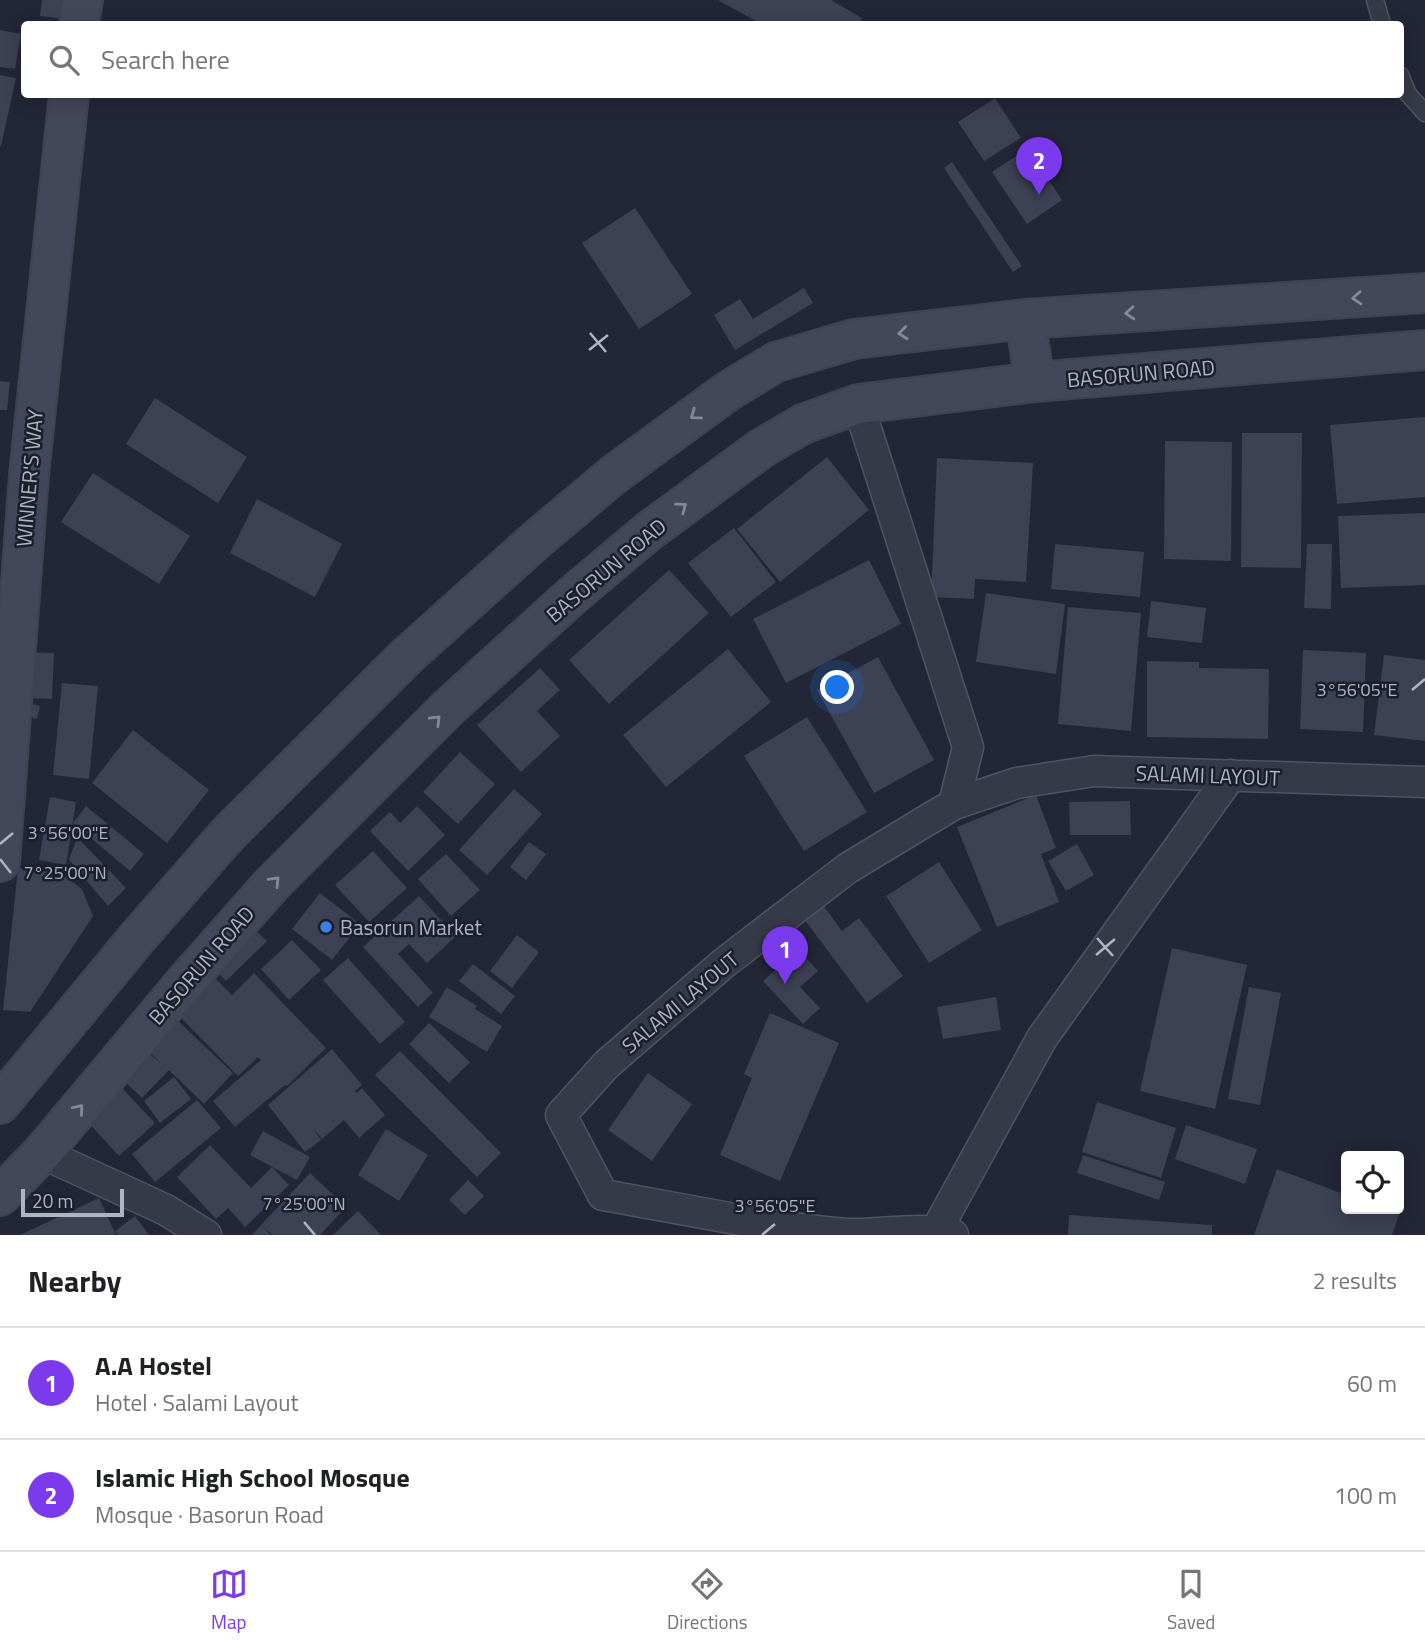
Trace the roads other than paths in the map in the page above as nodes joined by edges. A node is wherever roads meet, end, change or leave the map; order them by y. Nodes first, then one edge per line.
1 (83, 0) edge
2 (1375, 0) edge
3 (80, 21) edge
4 (1381, 21) edge
5 (1404, 83) edge
6 (69, 98) edge
7 (1425, 113) edge
8 (1425, 293) edge
9 (1025, 319) junction
10 (1425, 349) edge
11 (1035, 382) junction
12 (858, 404) junction
13 (9, 607) edge
14 (1231, 775) junction
15 (1425, 782) edge
16 (954, 804) junction
17 (0, 862) edge
18 (1, 1093) edge
19 (42, 1153) junction
20 (0, 1196) edge
21 (945, 1233) edge
22 (206, 1235) edge

1 - 3 main road
2 - 4 lane
5 - 7 lane
6 - 13 main road, WINNER'S WAY
8 -> 9 main road
9 - 11 main road
9 -> 18 main road
10 - 11 main road, BASORUN ROAD
11 - 12 main road, BASORUN ROAD
12 - 16 street
19 -> 12 main road, BASORUN ROAD
13 - 17 main road, WINNER'S WAY
14 - 15 street, SALAMI LAYOUT
14 - 16 street, SALAMI LAYOUT
14 - 21 street
16 - 21 street, SALAMI LAYOUT
19 - 20 main road, BASORUN ROAD
19 - 22 street

